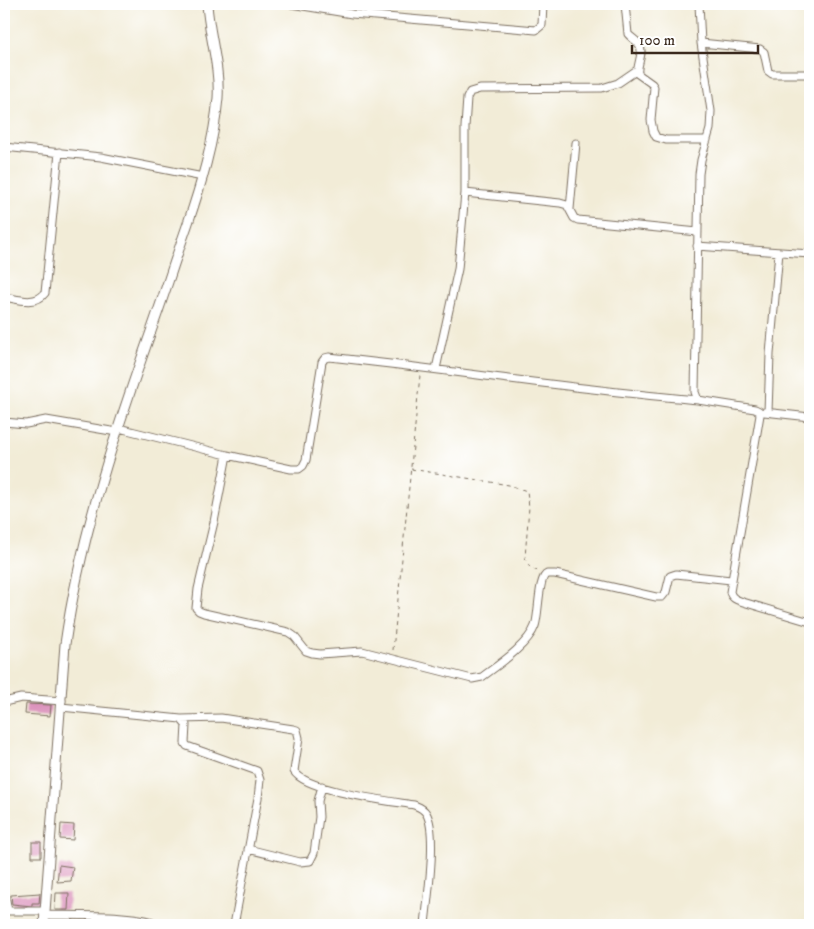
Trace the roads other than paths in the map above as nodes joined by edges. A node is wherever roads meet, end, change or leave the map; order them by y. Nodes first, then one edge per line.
1 (207, 4) edge
2 (291, 4) edge
3 (543, 4) edge
4 (625, 4) edge
5 (699, 4) edge
6 (701, 43) junction
7 (637, 70) junction
8 (810, 74) edge
9 (707, 140) junction
10 (576, 143) dead end
11 (4, 147) edge
12 (59, 152) junction
13 (203, 177) junction
14 (465, 192) junction
15 (570, 209) junction
16 (698, 232) junction
17 (697, 246) junction
18 (779, 252) junction
19 (810, 254) edge
20 (4, 296) edge
21 (436, 369) junction
22 (698, 400) junction
23 (759, 411) junction
24 (768, 412) junction
25 (810, 417) edge
26 (4, 422) edge
27 (118, 430) junction
28 (226, 455) junction
29 (731, 580) junction
30 (810, 622) edge
31 (4, 702) edge
32 (61, 704) junction
33 (181, 719) junction
34 (322, 786) junction
35 (248, 849) junction
36 (4, 890) edge
37 (6, 911) edge
38 (45, 913) junction
39 (44, 925) edge
40 (158, 925) edge
41 (234, 925) edge
42 (425, 925) edge

1 - 13 street
2 - 3 street
4 - 7 street
5 - 6 street
6 - 8 street
6 - 9 street
7 - 9 street
7 - 14 street
9 - 16 street
10 - 15 street
11 - 12 street
12 - 13 street
12 - 20 street
13 - 27 street
14 - 15 street
14 - 21 street
15 - 16 street
16 - 17 street
17 - 18 street
17 - 22 street
18 - 19 street
18 - 24 street
21 - 22 street
21 - 28 street
22 - 23 street
23 - 24 street
23 - 29 street
24 - 25 street
26 - 27 street
27 - 28 street
27 - 32 street
28 - 29 street
29 - 30 street
31 - 32 street
32 - 33 street
32 - 38 street
33 - 34 street
33 - 35 street
34 - 35 street
34 - 42 street
35 - 41 street
36 - 37 street
37 - 38 street
38 - 39 street
38 - 40 street

